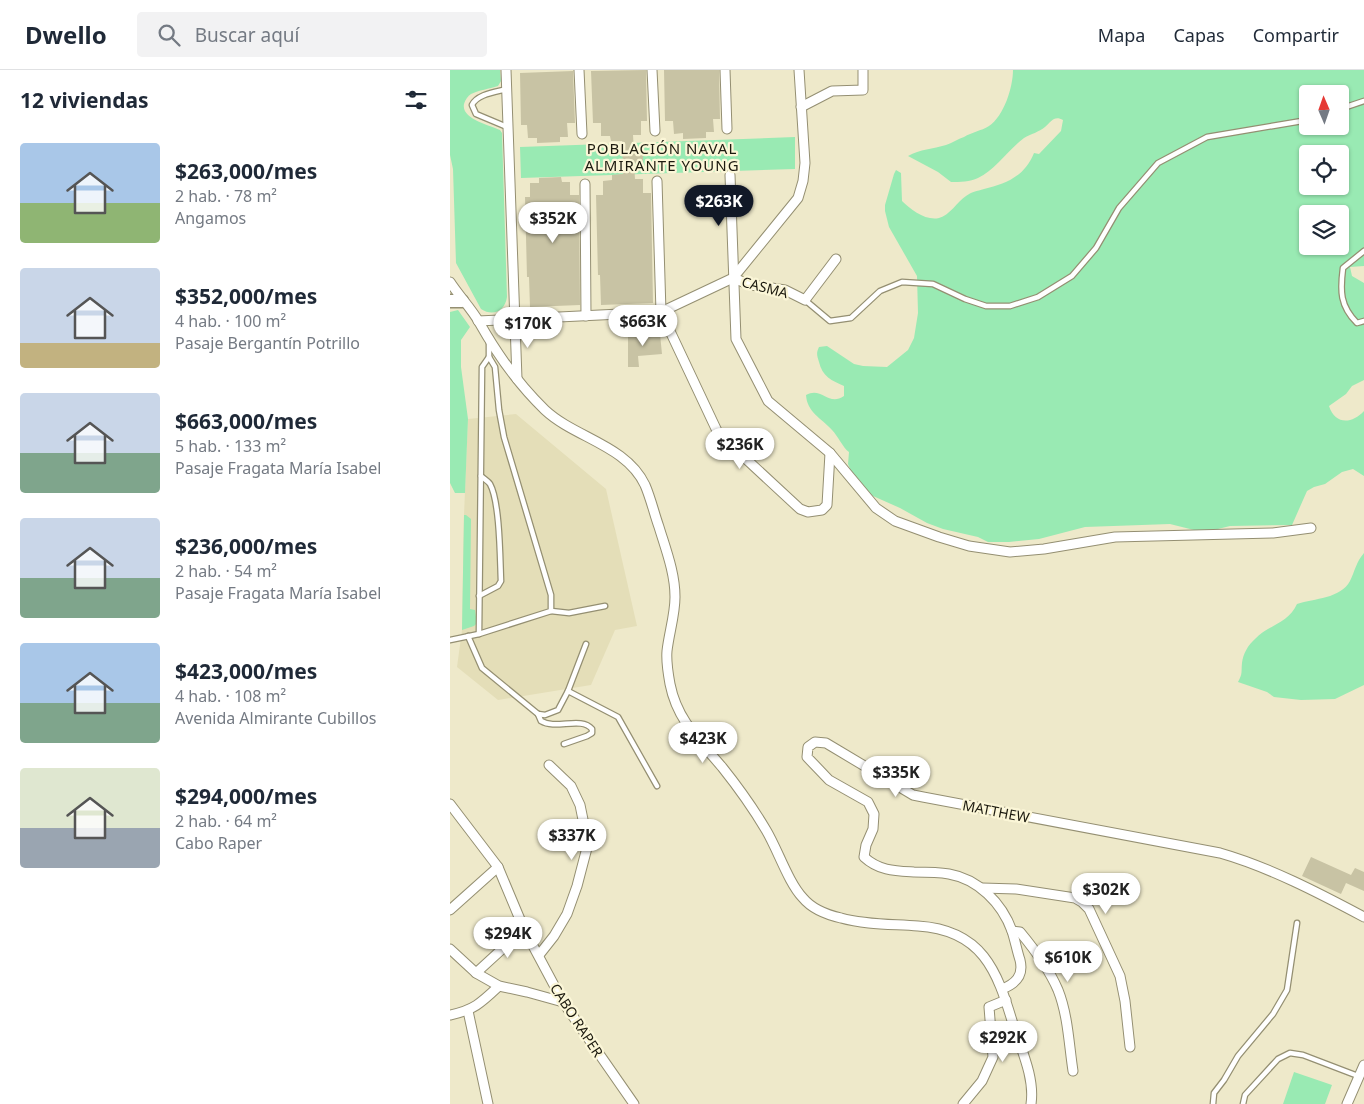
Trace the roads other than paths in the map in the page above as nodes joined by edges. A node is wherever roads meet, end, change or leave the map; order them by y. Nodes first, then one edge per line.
1 (506, 70) edge
2 (579, 70) edge
3 (652, 70) edge
4 (725, 70) edge
5 (799, 70) edge
6 (862, 70) edge
7 (507, 89) junction
8 (1364, 101) edge
9 (1349, 106) edge
10 (801, 107) junction
11 (1299, 122) edge
12 (508, 127) junction
13 (727, 129) dead end
14 (655, 131) dead end
15 (582, 134) dead end
16 (730, 176) dead end
17 (657, 182) dead end
18 (585, 184) dead end
19 (1364, 252) edge
20 (836, 259) dead end
21 (733, 278) junction
22 (450, 282) edge
23 (805, 300) junction
24 (456, 301) edge
25 (661, 312) junction
26 (586, 316) junction
27 (515, 320) junction
28 (478, 321) junction
29 (1364, 321) edge
30 (489, 341) junction
31 (489, 357) junction
32 (517, 379) junction
33 (830, 453) junction
34 (481, 476) junction
35 (1311, 528) dead end
36 (480, 596) junction
37 (605, 606) dead end
38 (551, 611) junction
39 (479, 634) junction
40 (468, 636) junction
41 (450, 640) edge
42 (586, 644) dead end
43 (568, 692) junction
44 (538, 714) junction
45 (564, 744) dead end
46 (549, 765) dead end
47 (657, 786) dead end
48 (451, 809) edge
49 (498, 867) junction
50 (982, 888) junction
51 (450, 910) edge
52 (1364, 917) edge
53 (1297, 923) dead end
54 (524, 929) junction
55 (1012, 931) junction
56 (450, 950) edge
57 (539, 955) junction
58 (476, 973) junction
59 (499, 986) junction
60 (1002, 989) junction
61 (1006, 1000) junction
62 (563, 1002) junction
63 (468, 1011) junction
64 (450, 1014) edge
65 (1130, 1047) dead end
66 (1364, 1065) edge
67 (1073, 1071) dead end
68 (1358, 1076) junction
69 (488, 1104) edge
70 (634, 1104) edge
71 (963, 1104) edge
72 (1031, 1104) edge
73 (1213, 1104) edge
74 (1242, 1104) edge
75 (1347, 1104) edge

1 - 7 street
2 - 15 street
3 - 14 street
4 - 13 street
5 - 10 street
6 - 10 street
7 - 12 street
7 - 12 lane
8 - 9 lane
10 - 21 street
11 - 23 lane
12 - 27 street
16 - 21 street
17 - 25 street
18 - 26 street
19 - 29 lane
20 - 23 street, CASMA
21 - 23 street, CASMA
21 - 25 street
21 - 33 street
22 - 24 street
24 - 28 street
25 - 26 street
25 - 33 street
26 - 27 street
27 - 28 street
27 - 32 street
28 - 30 street
30 - 31 lane
30 - 32 street
31 - 34 lane
31 - 38 lane
32 - 60 street
33 - 35 street
34 - 36 lane
34 - 36 lane
36 - 39 lane
37 - 38 lane
38 - 39 lane
39 - 40 lane
40 - 41 lane
40 - 44 lane
42 - 43 lane
43 - 44 lane
43 - 47 lane
44 - 45 lane
46 - 57 street
48 - 49 street, CABO RAPER
49 - 51 street
49 - 54 street, CABO RAPER
50 - 52 street, MATTHEW
50 - 55 street, MATTHEW
50 - 65 street
53 - 73 lane
54 - 57 street, CABO RAPER
54 - 58 street
55 - 60 street, MATTHEW
55 - 67 street
56 - 58 street
57 - 62 street, CABO RAPER
58 - 59 street
59 - 62 street
59 - 63 street
60 - 61 street
61 - 71 street
61 - 72 street
62 - 70 street, CABO RAPER
63 - 64 street
63 - 69 street
66 - 68 street
68 - 74 lane
68 - 75 street

